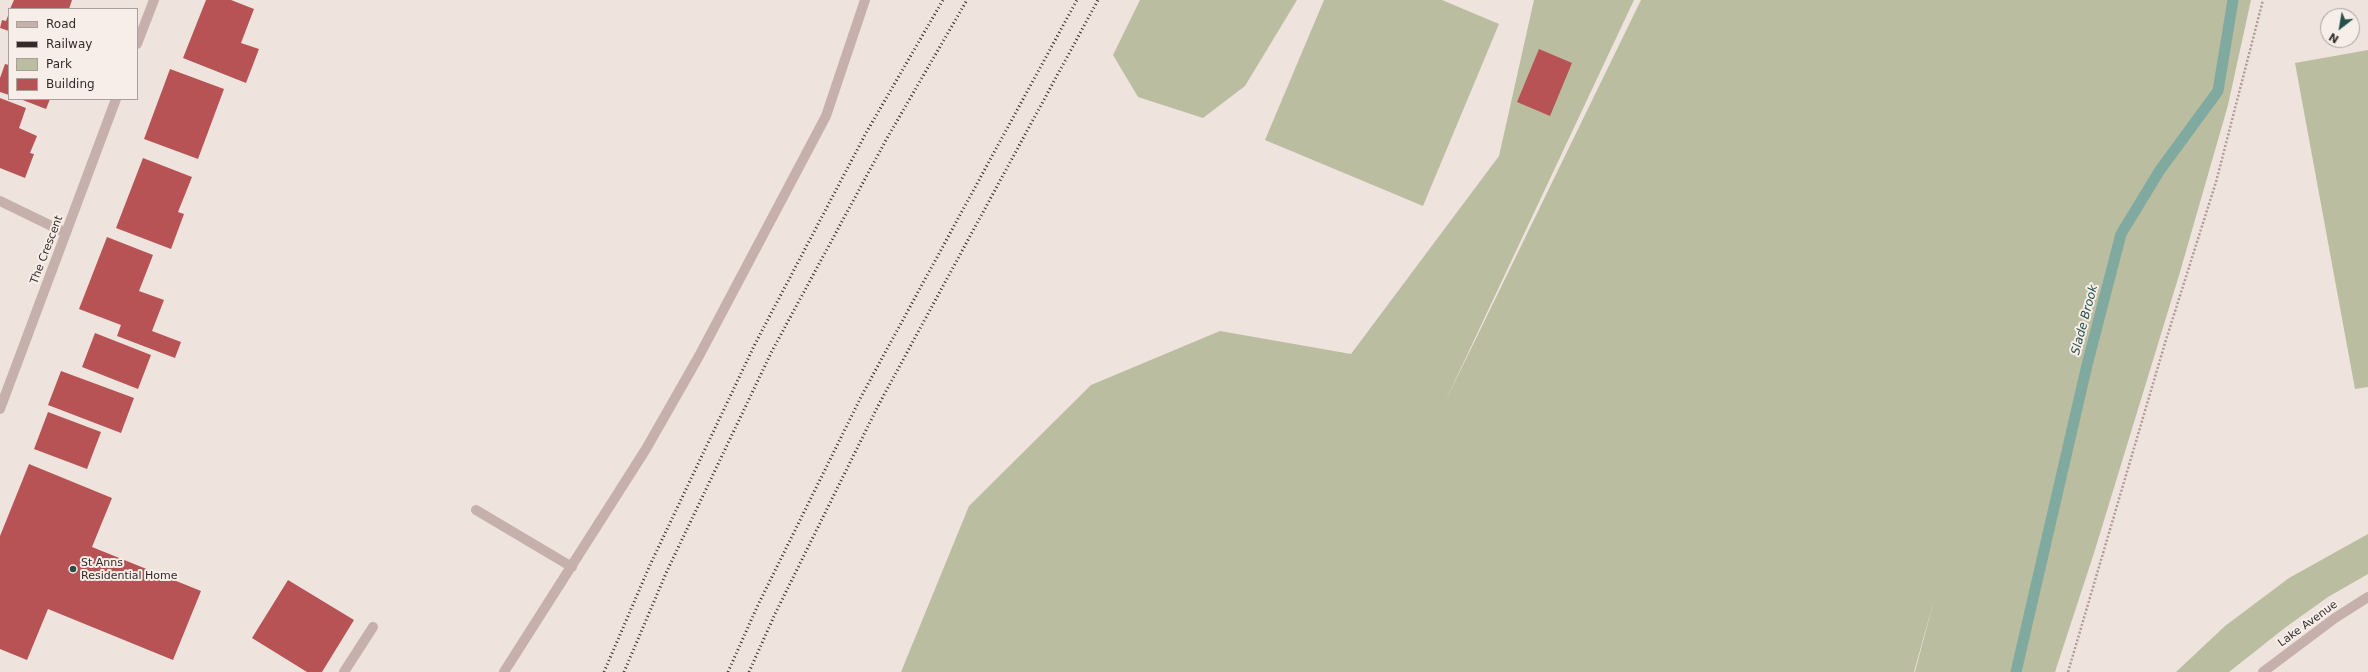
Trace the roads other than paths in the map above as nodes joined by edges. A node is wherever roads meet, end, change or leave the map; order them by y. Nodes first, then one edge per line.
1 (154, 0) edge
2 (865, 0) edge
3 (138, 41) edge
4 (116, 100) edge
5 (0, 201) edge
6 (66, 233) junction
7 (0, 409) edge
8 (476, 510) dead end
9 (572, 567) junction
10 (2368, 597) edge
11 (373, 627) dead end
12 (344, 672) edge
13 (504, 672) edge
14 (2263, 672) edge

1 - 3 street
2 - 9 street
4 - 6 street, The Crescent
5 - 6 street
6 - 7 street, The Crescent
8 - 9 street
9 - 13 street
10 - 14 street, Lake Avenue
11 - 12 street

